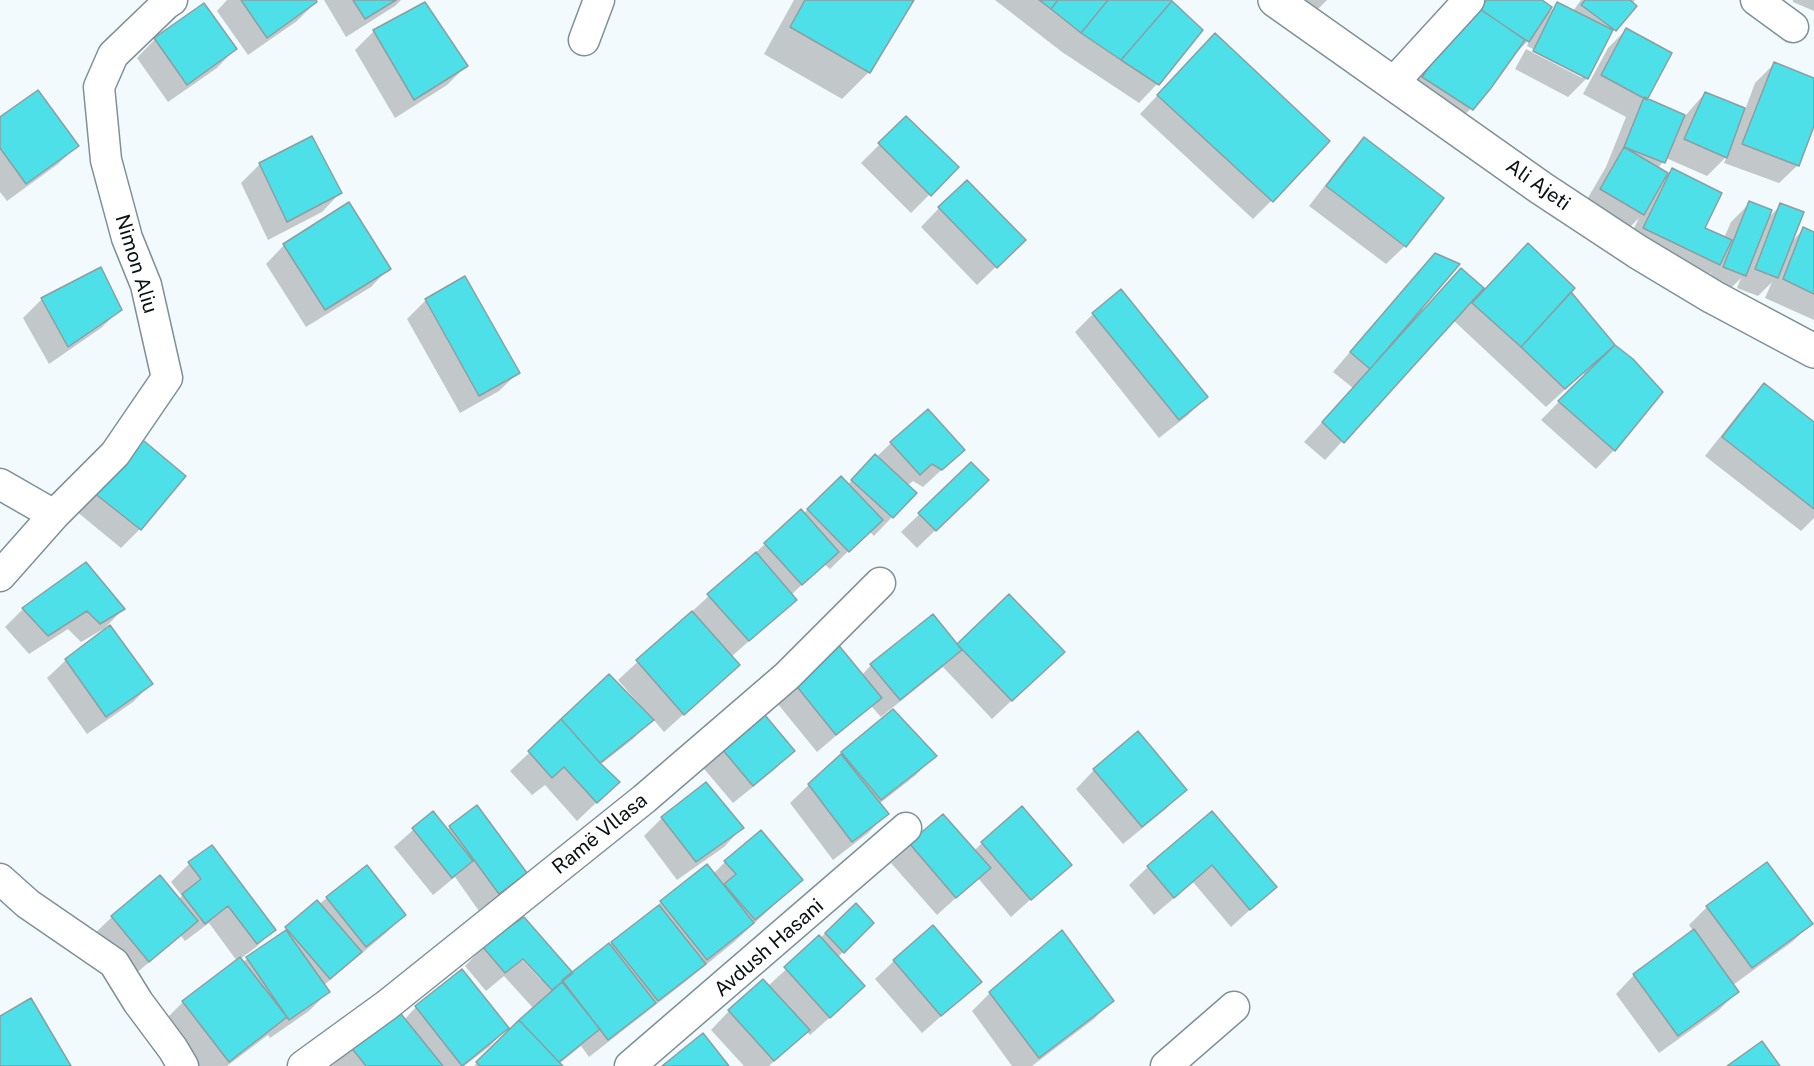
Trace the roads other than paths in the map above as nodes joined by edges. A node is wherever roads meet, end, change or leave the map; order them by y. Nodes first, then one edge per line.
1 (172, 0) edge
2 (599, 0) edge
3 (1275, 0) edge
4 (1468, 0) edge
5 (1756, 0) edge
6 (1793, 27) dead end
7 (584, 40) dead end
8 (1394, 83) junction
9 (1814, 351) edge
10 (0, 484) edge
11 (54, 515) junction
12 (0, 576) edge
13 (880, 583) dead end
14 (906, 828) dead end
15 (0, 879) edge
16 (1234, 1007) dead end
17 (183, 1066) edge
18 (303, 1066) edge
19 (630, 1066) edge
20 (1166, 1066) edge

1 - 11 street, Nimon Aliu
2 - 7 street
3 - 8 main road, Ali Ajeti
4 - 8 street
5 - 6 street
8 - 9 main road, Ali Ajeti
10 - 11 street
11 - 12 street, Nimon Aliu
13 - 18 street, Ramë Vllasa
14 - 19 street, Avdush Hasani
15 - 17 street
16 - 20 street

